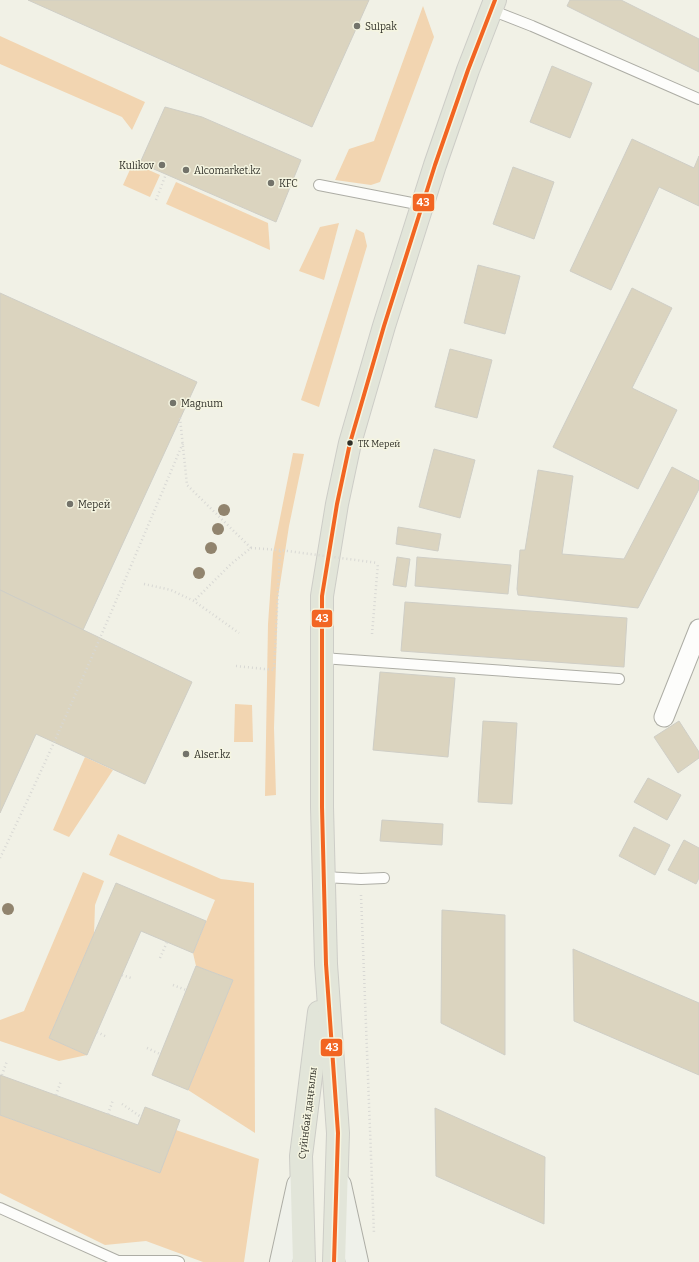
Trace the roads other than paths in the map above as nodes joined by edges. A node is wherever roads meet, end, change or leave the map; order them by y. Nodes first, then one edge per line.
1 (493, 5) edge
2 (699, 99) edge
3 (319, 186) dead end
4 (422, 205) junction
5 (699, 629) edge
6 (322, 658) junction
7 (619, 680) dead end
8 (664, 718) dead end
9 (324, 877) junction
10 (384, 878) dead end
11 (326, 964) junction
12 (301, 1172) junction
13 (338, 1172) junction
14 (0, 1208) edge
15 (179, 1262) edge
16 (281, 1262) edge
17 (304, 1262) edge
18 (334, 1262) edge
19 (357, 1262) edge

1 - 2 lane
1 - 4 main road, Сүйінбай даңғылы
3 - 4 lane
4 - 6 main road, Сүйінбай даңғылы
5 - 8 street
6 - 7 lane
6 - 9 main road, Сүйінбай даңғылы
9 - 10 lane
9 - 11 main road, Сүйінбай даңғылы
11 - 12 main road, Сүйінбай даңғылы
11 - 13 main road, Сүйінбай даңғылы
12 - 16 main road
12 - 17 main road, Сүйінбай даңғылы
13 - 18 main road, Сүйінбай даңғылы
13 - 19 main road
14 - 15 lane

